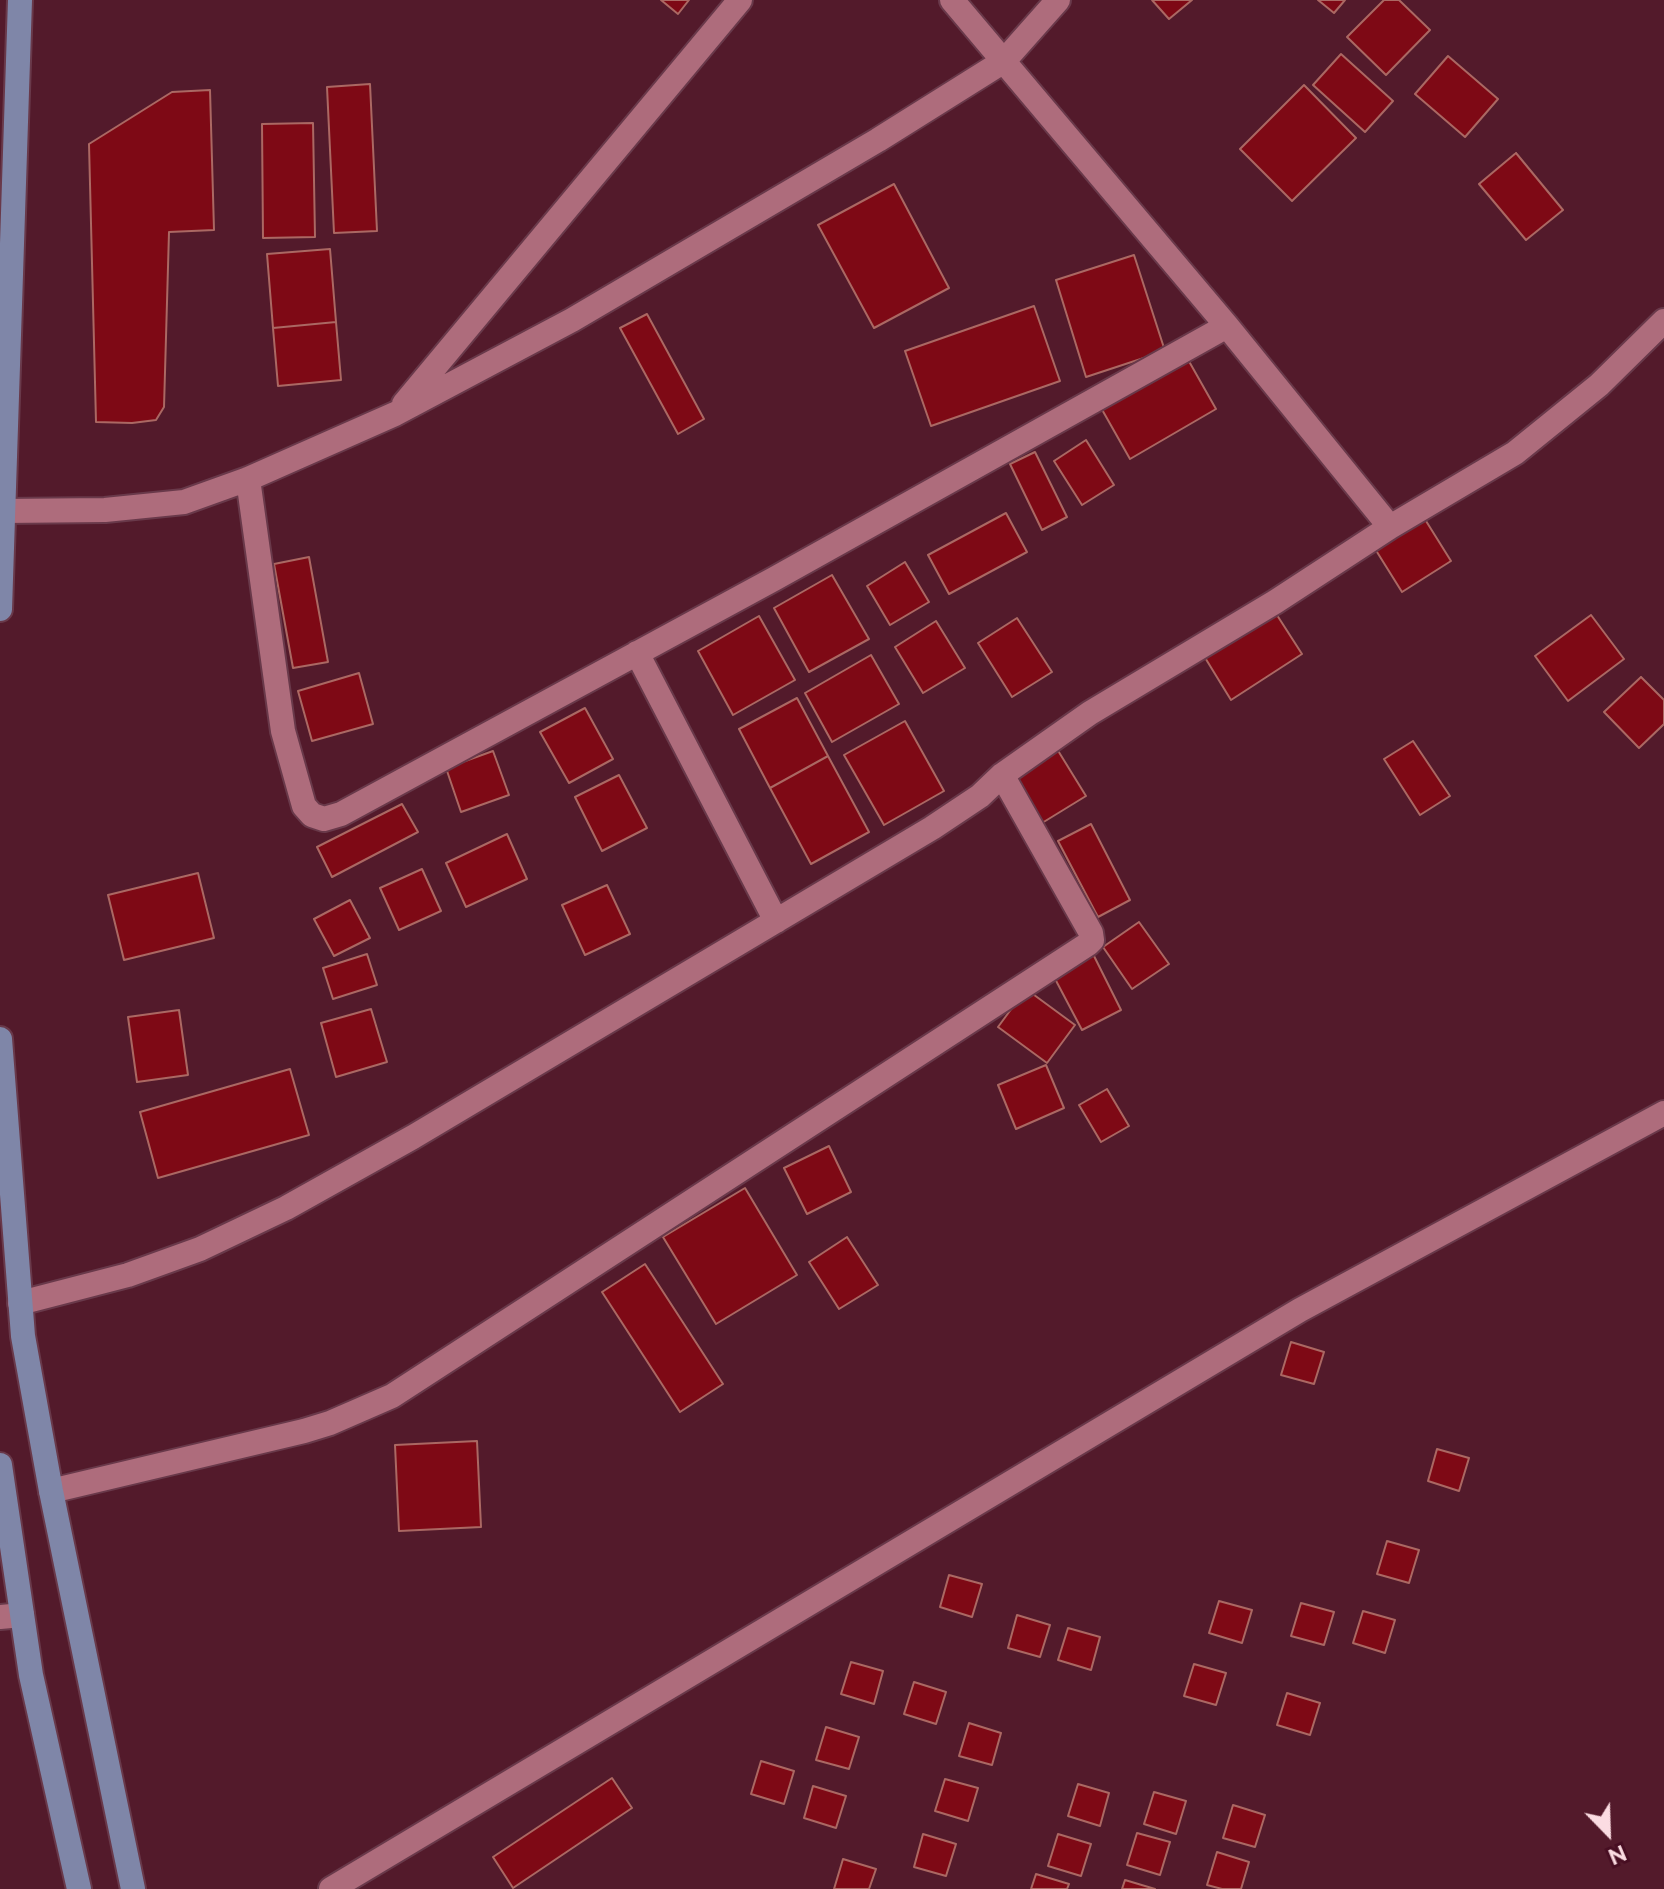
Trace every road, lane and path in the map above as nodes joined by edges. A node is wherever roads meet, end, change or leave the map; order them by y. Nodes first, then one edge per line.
1 (20, 0) edge
2 (740, 0) edge
3 (952, 0) edge
4 (1058, 0) edge
5 (1004, 61) junction
6 (1664, 321) edge
7 (1227, 326) junction
8 (395, 414) junction
9 (248, 479) junction
10 (3, 511) junction
11 (1390, 527) junction
12 (0, 609) edge
13 (637, 653) junction
14 (1002, 775) junction
15 (776, 921) junction
16 (0, 1039) edge
17 (1664, 1113) edge
18 (20, 1303) junction
19 (0, 1465) edge
20 (51, 1491) junction
21 (11, 1616) edge
22 (79, 1889) edge
23 (133, 1889) edge
24 (331, 1889) edge

1 - 10 main road
2 - 8 street
3 - 5 street
4 - 5 street
5 - 7 street
5 - 8 street
6 - 11 street
7 - 11 street
7 - 13 street
8 - 9 street
9 - 10 street
9 - 13 street
10 - 12 main road
11 - 14 street
13 - 15 street
14 - 15 street
14 - 20 street
15 - 18 street
16 - 18 main road
17 - 24 street
18 - 20 main road
19 - 21 main road
20 - 23 main road
21 - 22 main road

